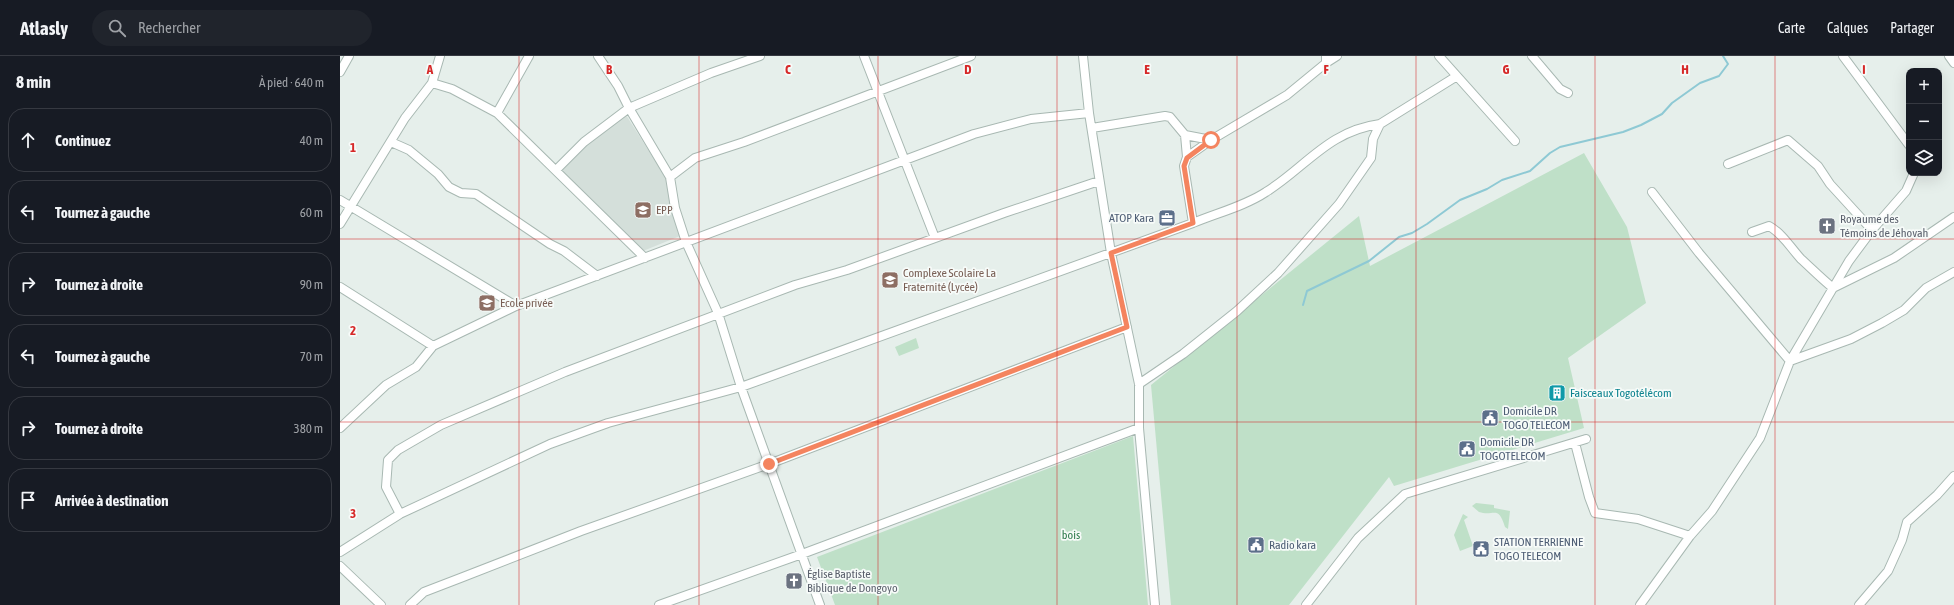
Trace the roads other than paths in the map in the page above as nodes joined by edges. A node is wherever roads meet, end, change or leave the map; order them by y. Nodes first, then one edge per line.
1 (349, 56) edge
2 (440, 56) edge
3 (528, 56) edge
4 (598, 56) edge
5 (760, 56) edge
6 (864, 56) edge
7 (972, 56) edge
8 (1083, 56) edge
9 (1337, 56) edge
10 (1439, 56) edge
11 (1532, 56) edge
12 (1843, 56) edge
13 (1949, 56) edge
14 (1326, 60) edge
15 (1954, 63) edge
16 (340, 72) edge
17 (1457, 76) junction
18 (432, 83) junction
19 (878, 91) junction
20 (1568, 93) dead end
21 (629, 108) junction
22 (497, 112) junction
23 (1089, 114) junction
24 (1380, 124) junction
25 (1092, 128) junction
26 (1185, 135) junction
27 (1211, 140) junction
28 (1515, 141) dead end
29 (1906, 141) edge
30 (391, 142) junction
31 (1187, 158) junction
32 (905, 160) junction
33 (1728, 164) dead end
34 (556, 170) junction
35 (1913, 176) edge
36 (670, 177) junction
37 (1099, 181) junction
38 (1652, 192) dead end
39 (340, 200) edge
40 (351, 207) junction
41 (1954, 217) edge
42 (1193, 223) junction
43 (340, 224) edge
44 (1872, 230) junction
45 (1752, 232) dead end
46 (935, 238) junction
47 (686, 242) junction
48 (1111, 253) junction
49 (645, 258) junction
50 (1954, 272) edge
51 (597, 276) junction
52 (340, 287) edge
53 (1833, 288) junction
54 (516, 306) junction
55 (718, 313) junction
56 (1127, 327) junction
57 (433, 346) junction
58 (1790, 361) junction
59 (1139, 384) junction
60 (741, 386) junction
61 (340, 428) edge
62 (1139, 428) junction
63 (1586, 439) dead end
64 (1575, 444) junction
65 (769, 464) junction
66 (1954, 476) edge
67 (400, 514) junction
68 (1690, 536) junction
69 (340, 552) edge
70 (802, 554) junction
71 (340, 566) edge
72 (381, 605) edge
73 (410, 605) edge
74 (659, 605) edge
75 (820, 605) edge
76 (1155, 605) edge
77 (1306, 605) edge
78 (1640, 605) edge
79 (1858, 605) edge

1 - 16 street
2 - 18 street
3 - 22 street
4 - 21 street
5 - 21 street
6 - 19 street
7 - 19 street
8 - 23 street
9 - 14 street
10 - 17 street
11 - 20 street
12 - 29 street
13 - 15 street
14 - 27 street
17 - 24 street
17 - 28 street
18 - 22 street
18 - 30 street
19 - 32 street
19 - 36 street
21 - 34 street
21 - 36 street
22 - 34 street
23 - 25 street
23 - 32 street
24 - 42 street
24 - 59 street
25 - 26 street
25 - 37 street
26 - 27 street
26 - 31 street
27 - 31 street
30 - 40 street
30 - 51 street
31 - 42 street
32 - 46 street
32 - 47 street
33 - 44 street
34 - 49 street
35 - 44 street
36 - 47 street
37 - 46 street
37 - 48 street
38 - 58 street
39 - 40 street
40 - 43 street
40 - 54 street
41 - 53 street
42 - 48 street
44 - 53 street
45 - 53 street
46 - 55 street
47 - 49 street
47 - 55 street
48 - 56 street
48 - 60 street
49 - 51 street
50 - 58 street
51 - 54 street
52 - 57 street
53 - 58 street
54 - 57 street
55 - 60 street
55 - 67 street
56 - 59 street
56 - 65 street
57 - 61 street
58 - 68 street
59 - 62 street
60 - 65 street
60 - 67 street
62 - 70 street
62 - 76 street
63 - 64 street
64 - 68 street
64 - 77 street
65 - 70 street
65 - 73 street
66 - 79 street
67 - 69 street
68 - 78 street
70 - 74 street
70 - 75 street
71 - 72 street

